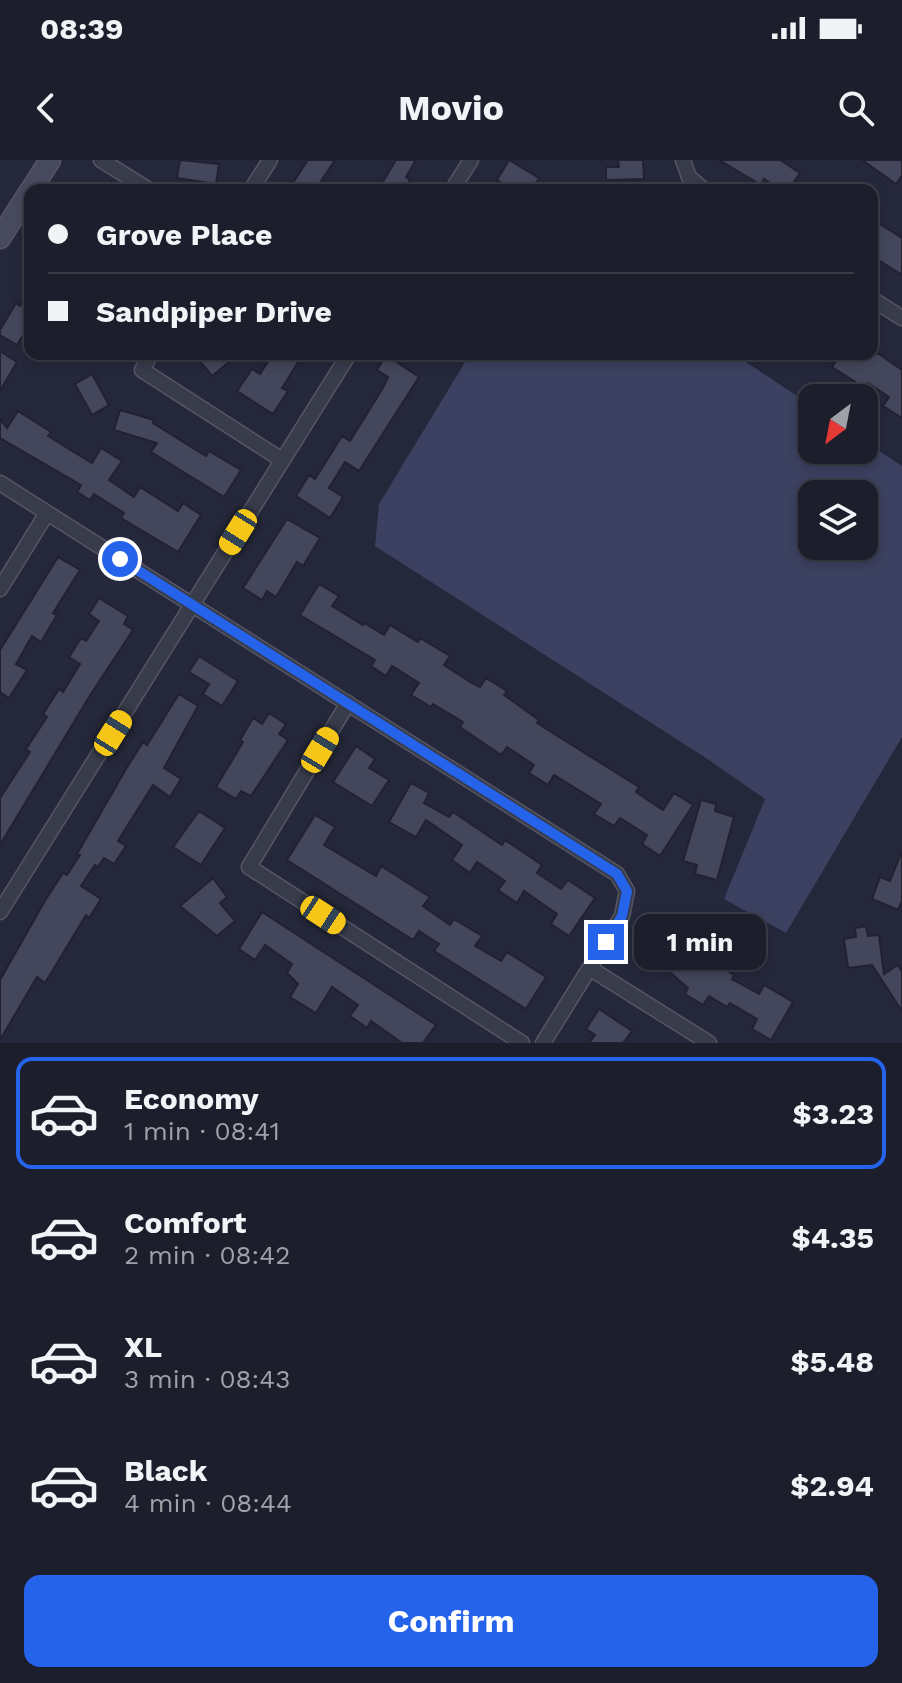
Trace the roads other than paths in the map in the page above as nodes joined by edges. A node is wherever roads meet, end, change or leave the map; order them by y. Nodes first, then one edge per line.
1 (50, 160) edge
2 (101, 160) edge
3 (270, 160) edge
4 (471, 160) edge
5 (683, 160) edge
6 (34, 184) edge
7 (139, 184) edge
8 (255, 184) edge
9 (456, 184) edge
10 (697, 184) edge
11 (24, 200) edge
12 (0, 238) edge
13 (878, 303) edge
14 (902, 318) edge
15 (148, 360) edge
16 (345, 360) edge
17 (282, 460) junction
18 (0, 483) edge
19 (47, 513) junction
20 (0, 589) edge
21 (194, 604) junction
22 (348, 703) junction
23 (0, 912) edge
24 (591, 969) junction
25 (522, 1043) edge
26 (543, 1043) edge
27 (709, 1043) edge

1 - 6 main road
2 - 7 street
3 - 8 street
4 - 9 street
5 - 10 street
11 - 12 main road
13 - 14 street
15 - 17 street
16 - 17 street
17 - 21 street
18 - 19 street
19 - 20 street
19 - 21 street
21 - 22 street
21 - 23 street
22 - 24 street
22 - 25 street
24 - 26 street
24 - 27 street

